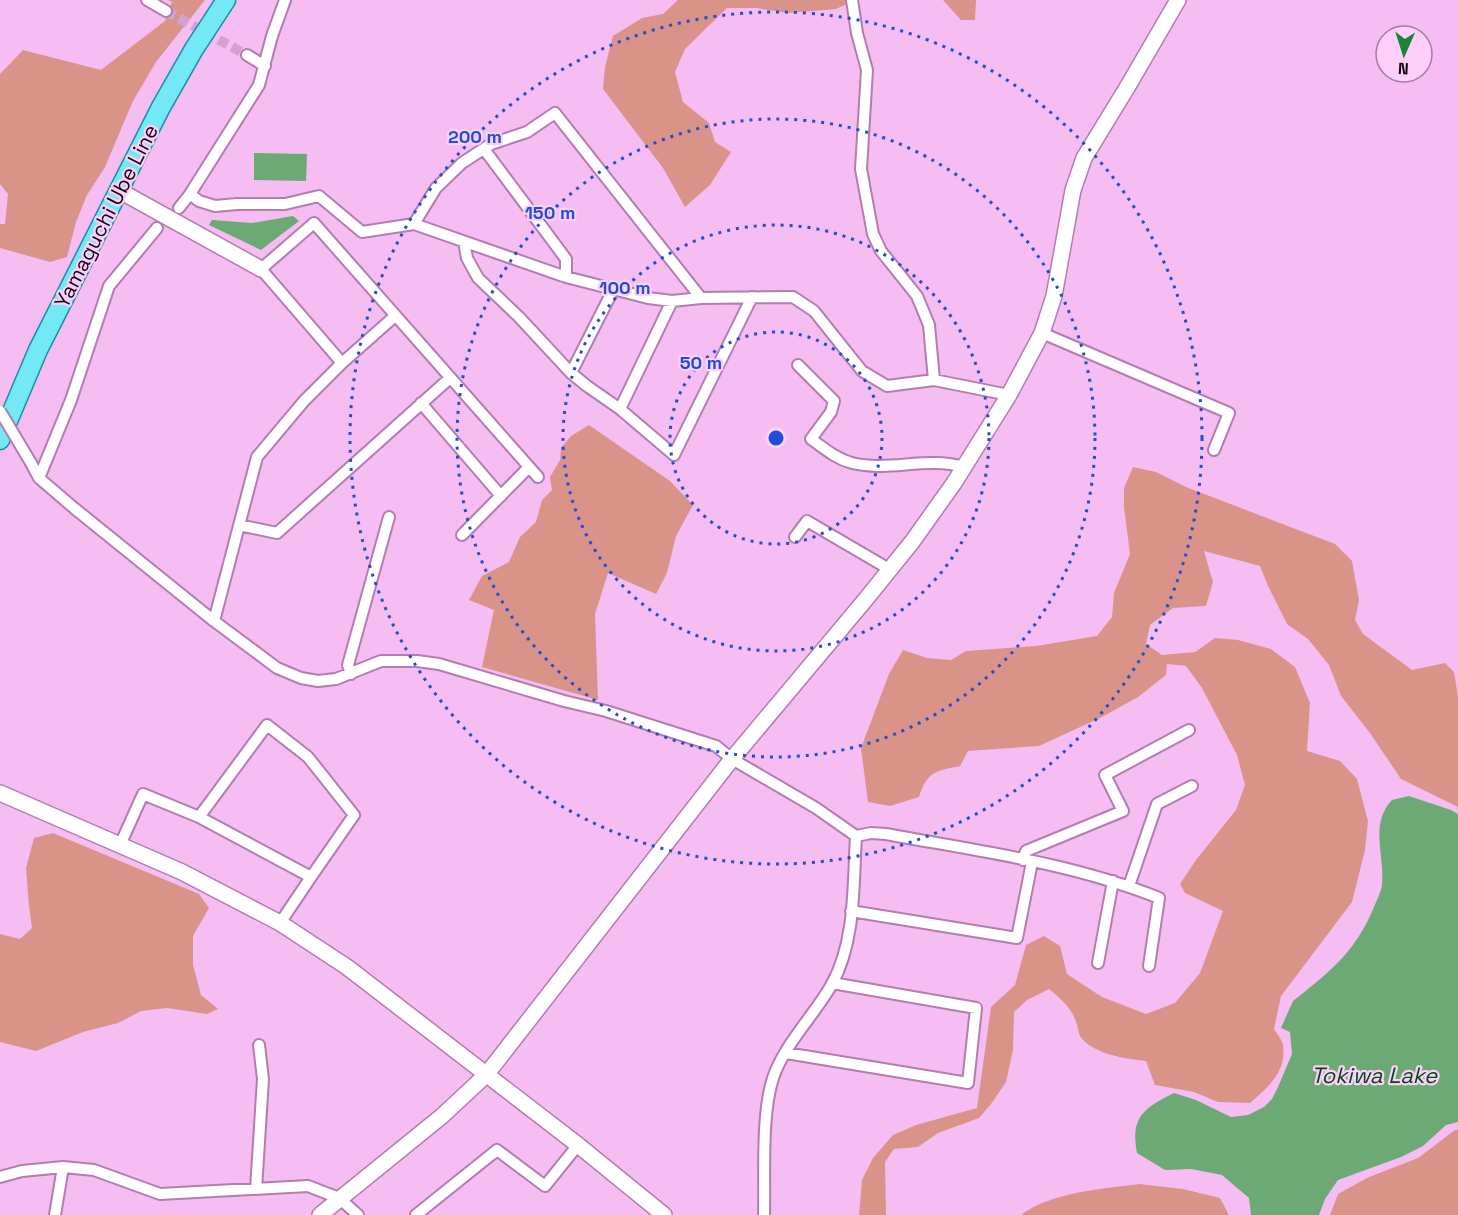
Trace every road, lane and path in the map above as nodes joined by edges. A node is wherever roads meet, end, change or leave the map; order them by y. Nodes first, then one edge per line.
1 (147, 0) edge
2 (226, 0) edge
3 (285, 0) edge
4 (852, 0) edge
5 (1178, 0) edge
6 (166, 11) tunnel mouth
7 (247, 56) tunnel mouth
8 (264, 66) junction
9 (484, 148) junction
10 (120, 191) junction
11 (190, 194) junction
12 (179, 208) dead end
13 (414, 224) junction
14 (157, 228) dead end
15 (464, 242) junction
16 (261, 269) junction
17 (566, 277) junction
18 (613, 290) junction
19 (752, 297) junction
20 (701, 298) junction
21 (672, 301) junction
22 (395, 316) junction
23 (1042, 333) junction
24 (342, 363) junction
25 (798, 366) dead end
26 (571, 373) junction
27 (450, 378) junction
28 (934, 380) junction
29 (1009, 394) junction
30 (421, 403) junction
31 (620, 409) junction
32 (0, 411) edge
33 (0, 440) edge
34 (1214, 450) dead end
35 (529, 467) junction
36 (964, 467) junction
37 (538, 477) dead end
38 (39, 478) junction
39 (501, 496) junction
40 (389, 517) dead end
41 (239, 525) junction
42 (462, 535) dead end
43 (795, 537) dead end
44 (890, 569) junction
45 (214, 621) junction
46 (351, 674) junction
47 (1189, 730) dead end
48 (732, 759) junction
49 (1192, 786) dead end
50 (0, 793) edge
51 (199, 817) junction
52 (856, 836) junction
53 (120, 844) junction
54 (1028, 861) junction
55 (311, 877) junction
56 (1113, 881) junction
57 (1129, 886) junction
58 (851, 911) junction
59 (280, 923) junction
60 (1098, 963) dead end
61 (1149, 966) dead end
62 (832, 983) junction
63 (259, 1045) dead end
64 (786, 1053) junction
65 (486, 1075) junction
66 (578, 1145) junction
67 (63, 1167) junction
68 (0, 1176) edge
69 (256, 1189) junction
70 (339, 1198) junction
71 (55, 1215) edge
72 (320, 1215) edge
73 (358, 1215) edge
74 (416, 1215) edge
75 (664, 1215) edge
76 (764, 1215) edge

1 - 6 street
2 - 10 main road, Yamaguchi Ube Line
3 - 8 street
4 - 28 street
5 - 23 street
7 - 8 street
8 - 11 street
9 - 13 street
9 - 17 street
9 - 20 street
10 - 16 street
10 - 33 main road, Yamaguchi Ube Line
11 - 12 street
11 - 13 street
13 - 15 street
14 - 38 street
15 - 17 street
15 - 26 street
16 - 22 street
16 - 24 street
17 - 18 street
18 - 21 street
18 - 26 street
19 - 20 street
19 - 28 street
19 - 31 street
20 - 21 street
21 - 31 street
22 - 24 street
22 - 27 street
23 - 29 street
23 - 34 street
24 - 41 street
25 - 36 street
26 - 31 street
27 - 30 street
27 - 35 street
28 - 29 street
29 - 36 street
30 - 39 street
30 - 41 street
32 - 38 street, bridge
35 - 37 street
35 - 39 street
36 - 44 street
38 - 45 street
39 - 42 street
40 - 46 street
41 - 45 street
43 - 44 street
44 - 48 street
45 - 46 street
46 - 48 street
47 - 54 street
48 - 52 street
48 - 65 street
49 - 57 street
50 - 53 street
51 - 53 street
51 - 55 street
51 - 55 street
52 - 54 street
52 - 58 street
53 - 59 street
54 - 56 street
54 - 58 street
55 - 59 street
56 - 57 street
56 - 60 street
57 - 61 street
58 - 62 street
59 - 65 street
62 - 64 street
62 - 64 street
63 - 69 street
64 - 76 street
65 - 66 street
65 - 70 street
66 - 74 street
66 - 75 street
67 - 68 street
67 - 69 street
67 - 71 street
69 - 70 street
70 - 72 street
70 - 73 street

